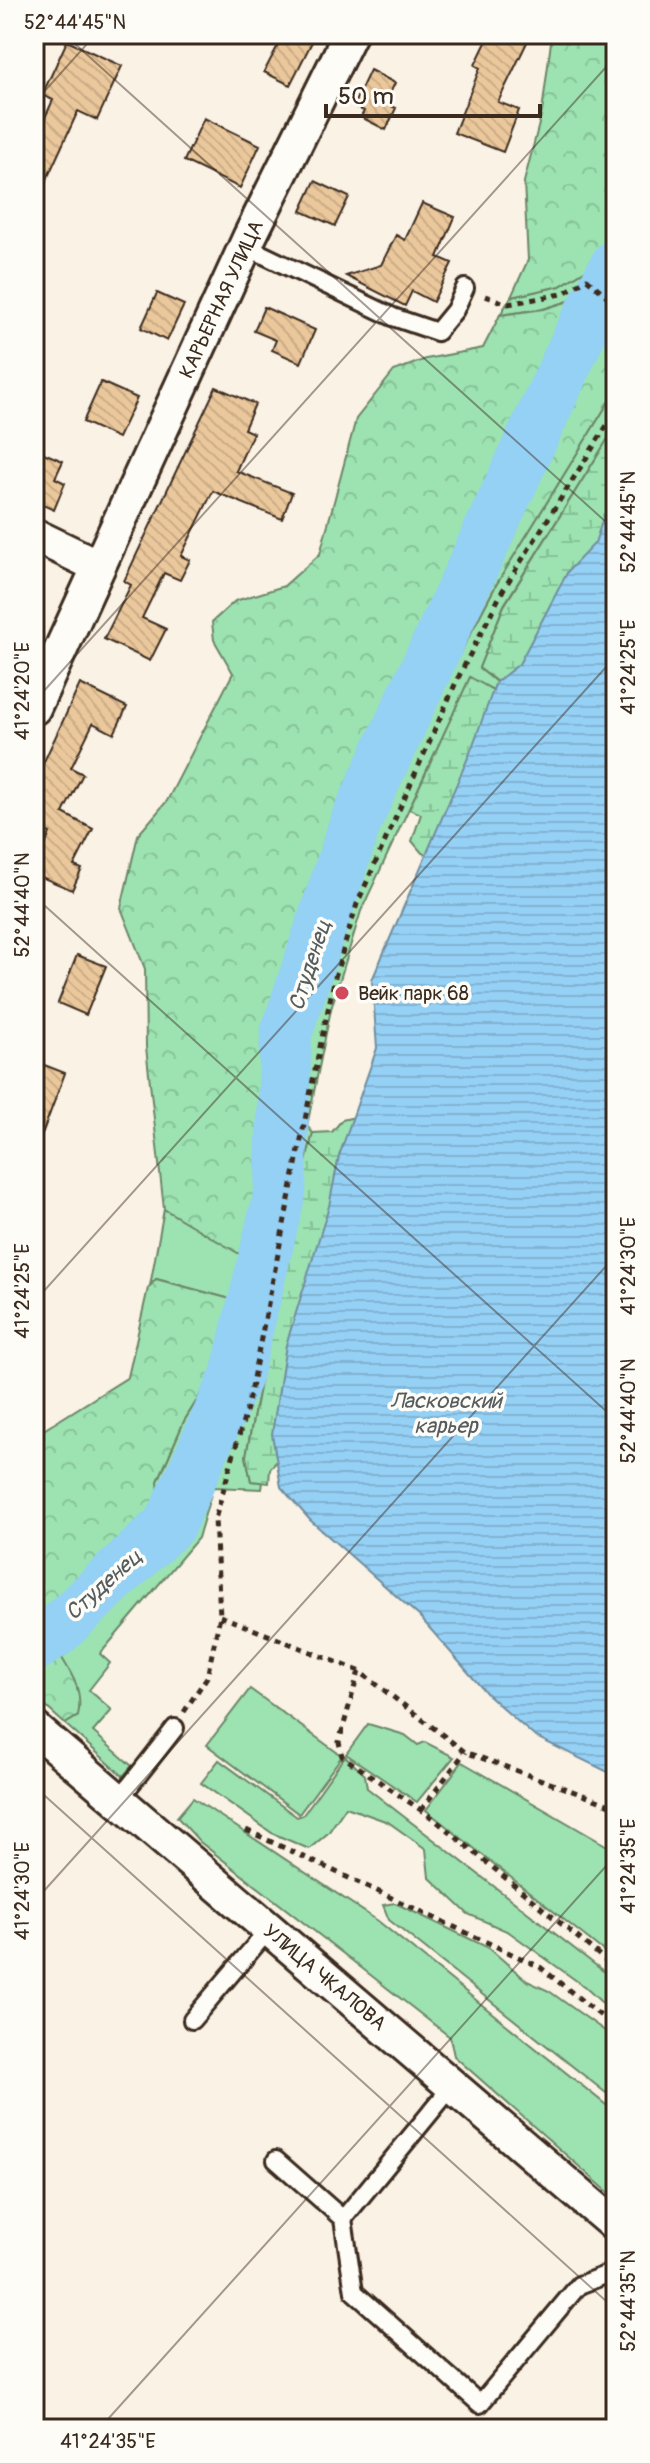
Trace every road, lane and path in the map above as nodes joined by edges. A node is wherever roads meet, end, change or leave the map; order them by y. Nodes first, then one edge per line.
1 (350, 34) edge
2 (245, 246) junction
3 (465, 288) dead end
4 (508, 304) dead end
5 (616, 304) edge
6 (616, 411) edge
7 (34, 535) edge
8 (98, 566) junction
9 (34, 708) edge
10 (220, 1616) junction
11 (359, 1671) junction
12 (34, 1728) edge
13 (175, 1728) joint
14 (465, 1752) junction
15 (117, 1802) junction
16 (616, 1807) edge
17 (421, 1810) junction
18 (246, 1830) dead end
19 (269, 1929) junction
20 (616, 1969) edge
21 (192, 2020) dead end
22 (616, 2028) edge
23 (453, 2085) junction
24 (276, 2160) dead end
25 (343, 2219) junction
26 (616, 2226) edge
27 (616, 2271) edge

1 - 2 street, КАРЬЕРНАЯ УЛИЦА
2 - 3 lane
2 - 8 street, КАРЬЕРНАЯ УЛИЦА
4 - 5 path
6 - 10 path
7 - 8 street
8 - 9 street, КАРЬЕРНАЯ УЛИЦА
10 - 11 path
10 - 13 path
11 - 14 path
11 - 17 path
12 - 15 street, УЛИЦА ЧКАЛОВА
13 - 15 lane
14 - 16 path
14 - 17 path
15 - 19 street, УЛИЦА ЧКАЛОВА
17 - 20 path
18 - 22 path
19 - 21 lane
19 - 23 street, УЛИЦА ЧКАЛОВА
23 - 25 lane
23 - 26 street, УЛИЦА ЧКАЛОВА
24 - 25 lane
25 - 27 lane

